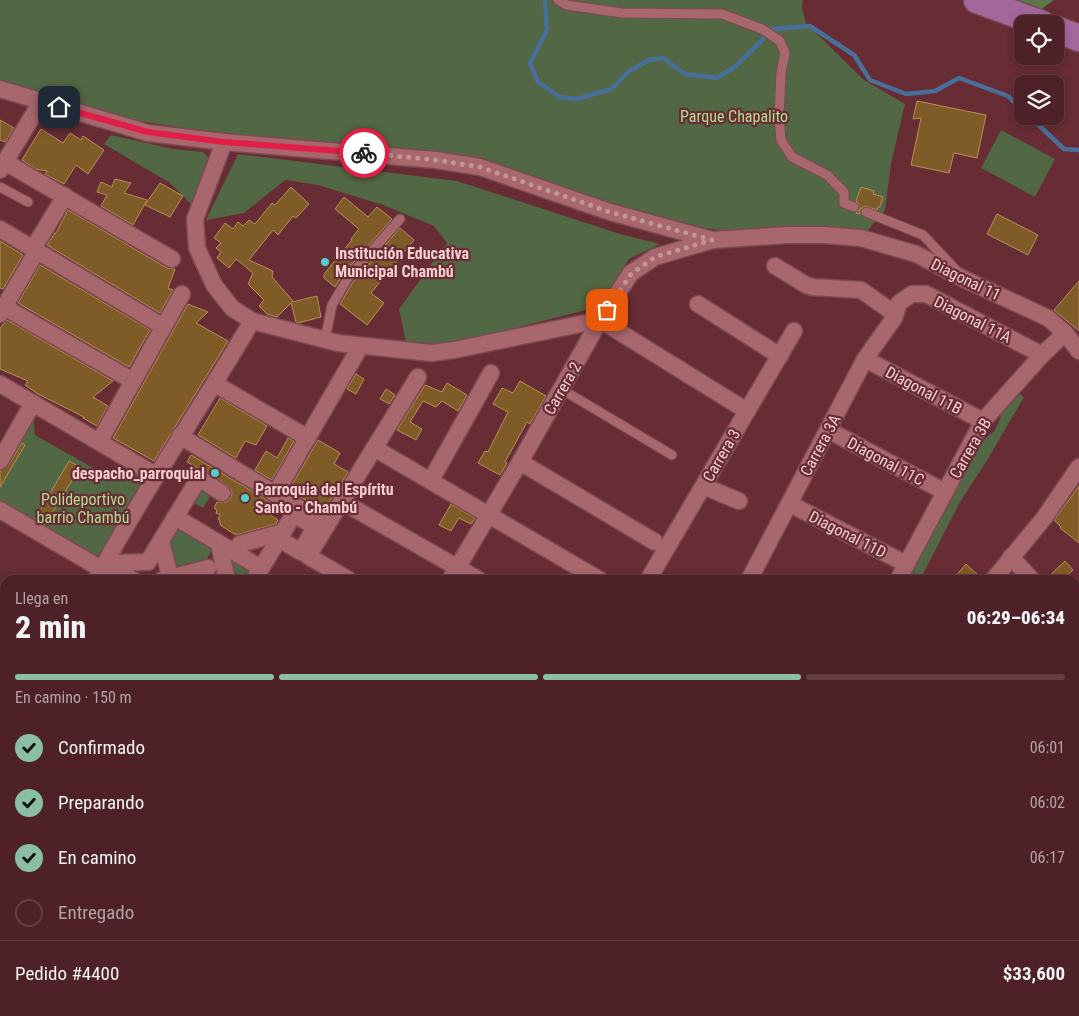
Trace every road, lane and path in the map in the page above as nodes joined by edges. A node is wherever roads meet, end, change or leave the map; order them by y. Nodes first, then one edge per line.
1 (558, 0) edge
2 (977, 0) edge
3 (1018, 15) edge
4 (1064, 32) edge
5 (1079, 38) edge
6 (0, 89) edge
7 (41, 102) junction
8 (224, 142) junction
9 (2, 166) edge
10 (0, 187) edge
11 (65, 196) junction
12 (28, 202) dead end
13 (854, 207) dead end
14 (866, 212) dead end
15 (400, 219) dead end
16 (0, 229) edge
17 (712, 240) junction
18 (35, 250) junction
19 (172, 259) dead end
20 (775, 266) dead end
21 (966, 280) junction
22 (182, 294) dead end
23 (698, 304) dead end
24 (2, 310) edge
25 (895, 314) junction
26 (600, 320) junction
27 (252, 321) junction
28 (164, 327) junction
29 (794, 331) dead end
30 (325, 340) junction
31 (1073, 343) edge
32 (360, 347) junction
33 (1042, 355) junction
34 (780, 356) junction
35 (865, 360) junction
36 (491, 373) dead end
37 (418, 377) dead end
38 (133, 381) junction
39 (0, 384) edge
40 (215, 384) junction
41 (561, 390) junction
42 (33, 404) junction
43 (747, 412) junction
44 (983, 421) junction
45 (828, 430) junction
46 (180, 436) junction
47 (308, 438) junction
48 (99, 442) junction
49 (374, 448) junction
50 (672, 455) dead end
51 (0, 459) edge
52 (520, 462) junction
53 (1079, 467) edge
54 (157, 476) junction
55 (431, 480) junction
56 (708, 488) dead end
57 (222, 492) dead end
58 (945, 492) junction
59 (275, 494) junction
60 (342, 501) junction
61 (739, 501) dead end
62 (790, 504) junction
63 (0, 510) edge
64 (489, 514) junction
65 (175, 517) junction
66 (327, 525) junction
67 (262, 538) junction
68 (161, 541) junction
69 (655, 542) dead end
70 (240, 544) dead end
71 (221, 547) junction
72 (1010, 557) junction
73 (906, 564) junction
74 (261, 569) edge
75 (99, 574) edge
76 (204, 574) edge
77 (453, 574) edge
78 (125, 575) edge
79 (167, 575) edge
80 (226, 575) edge
81 (340, 575) edge
82 (592, 575) edge
83 (651, 575) edge
84 (757, 575) edge
85 (900, 575) edge
86 (997, 575) edge
87 (1027, 575) edge

1 - 13 lane
2 - 3 main road
4 - 5 main road
6 - 7 street
7 - 8 street
7 - 9 street
8 - 17 street
8 - 27 street
9 - 11 street
10 - 12 lane
11 - 18 street
11 - 19 street
14 - 21 lane
15 - 30 lane
16 - 18 street
17 - 21 street, Diagonal 11
17 - 26 street, Carrera 2
18 - 24 street
18 - 28 street
20 - 25 street
21 - 31 street, Diagonal 11
22 - 28 street
23 - 34 street
24 - 38 street
25 - 33 street, Diagonal 11A
25 - 35 street, Carrera 3A
26 - 32 street
26 - 41 street, Carrera 2
26 - 43 street
27 - 30 street
27 - 40 street
28 - 38 street
29 - 34 street, Carrera 3
30 - 32 street
31 - 33 street, Carrera 3B
32 - 47 street
33 - 44 street, Carrera 3B
34 - 43 street, Carrera 3
35 - 44 street, Diagonal 11B
35 - 45 street, Carrera 3A
36 - 55 street
37 - 49 street
38 - 48 street
39 - 42 street
40 - 46 street
40 - 47 street
41 - 50 lane
41 - 52 street, Carrera 2
42 - 48 street
42 - 51 street
43 - 83 street, Carrera 3
44 - 58 street, Carrera 3B
45 - 58 street, Diagonal 11C
45 - 62 street, Carrera 3A
46 - 54 street
46 - 59 street
47 - 59 street
48 - 54 street
49 - 55 street
49 - 60 street
52 - 64 street, Carrera 2
52 - 69 street
53 - 72 street
54 - 75 street
55 - 64 street
56 - 61 street
57 - 65 street
58 - 73 street, Carrera 3B
59 - 66 street
60 - 66 street
60 - 77 street
62 - 73 street, Diagonal 11D
62 - 84 street, Carrera 3A
63 - 75 street
64 - 77 street, Carrera 2
64 - 82 street
65 - 68 street
65 - 71 street
66 - 81 street
67 - 70 street
67 - 74 street
67 - 74 street
68 - 78 street
68 - 79 street
71 - 74 street
71 - 76 street
71 - 80 street
72 - 86 street
72 - 87 street
73 - 85 street, Carrera 3B

